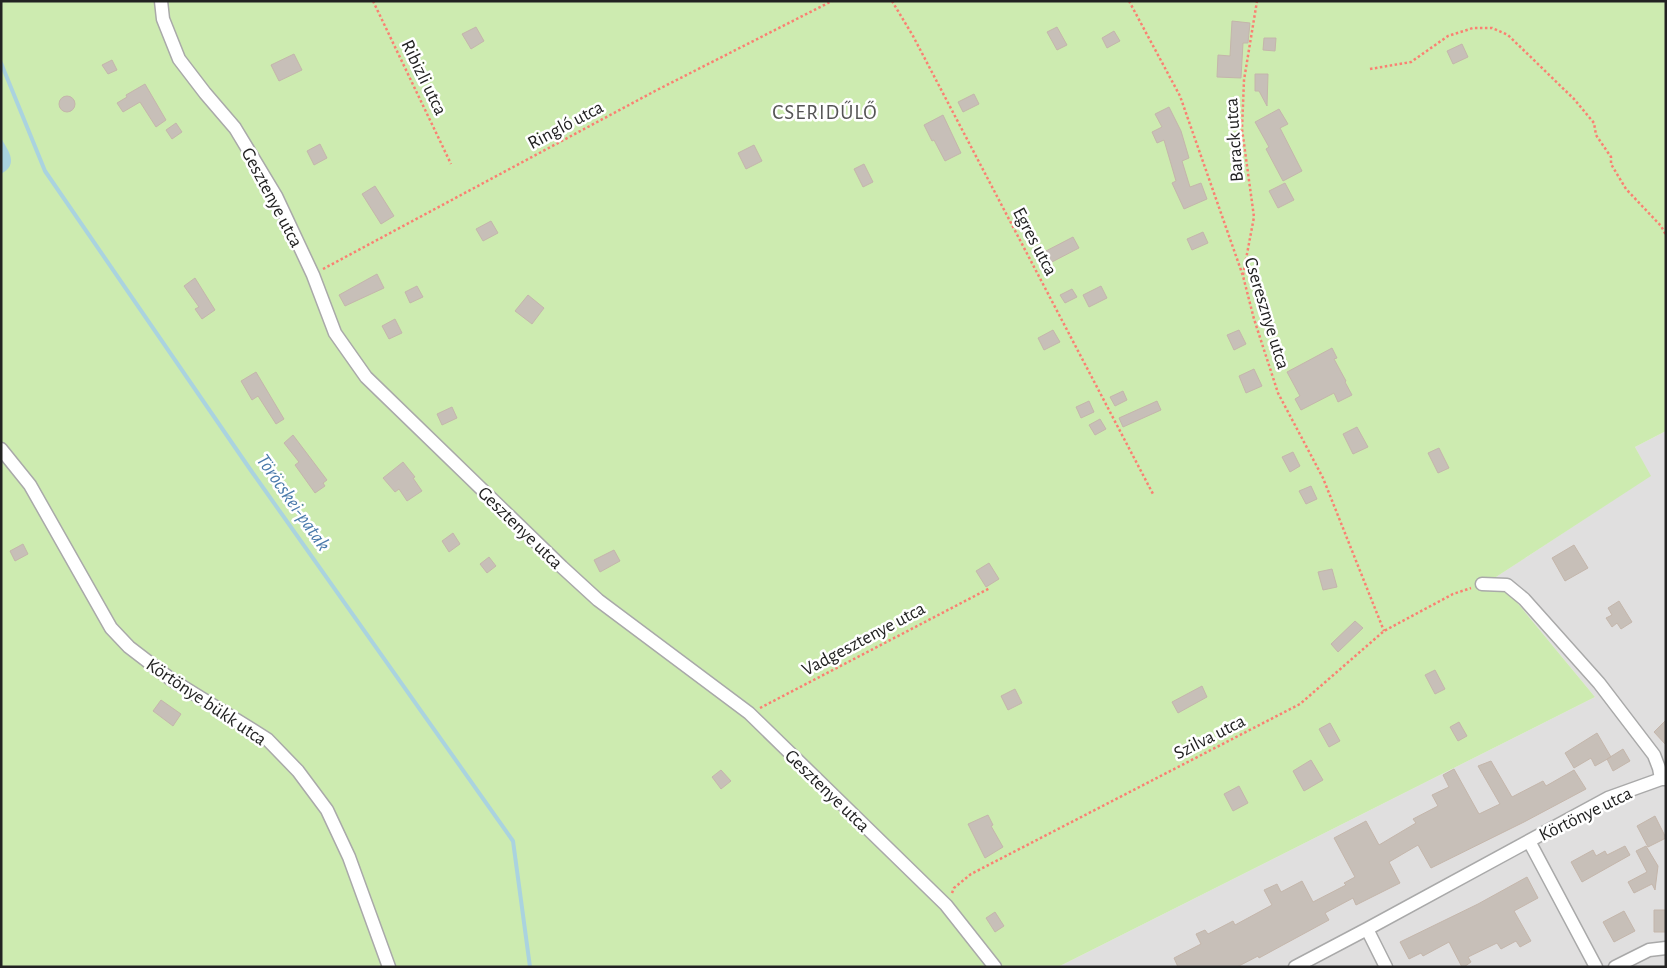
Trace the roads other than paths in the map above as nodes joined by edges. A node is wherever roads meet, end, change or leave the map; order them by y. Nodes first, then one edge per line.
1 (161, 1) edge
2 (1, 449) edge
3 (1482, 584) road end
4 (1663, 779) edge
5 (1529, 841) junction
6 (1367, 930) junction
7 (1666, 948) edge
8 (389, 967) edge
9 (995, 967) edge
10 (1295, 967) edge
11 (1386, 967) edge
12 (1596, 967) edge
13 (1615, 967) edge

1 - 9 street, Gesztenye utca
2 - 8 street, Körtönye bükk utca
3 - 4 street, Körtönye utca
4 - 5 street, Körtönye utca
5 - 6 street, Körtönye utca
5 - 12 street
6 - 10 street, Körtönye utca
6 - 11 street
7 - 13 street

